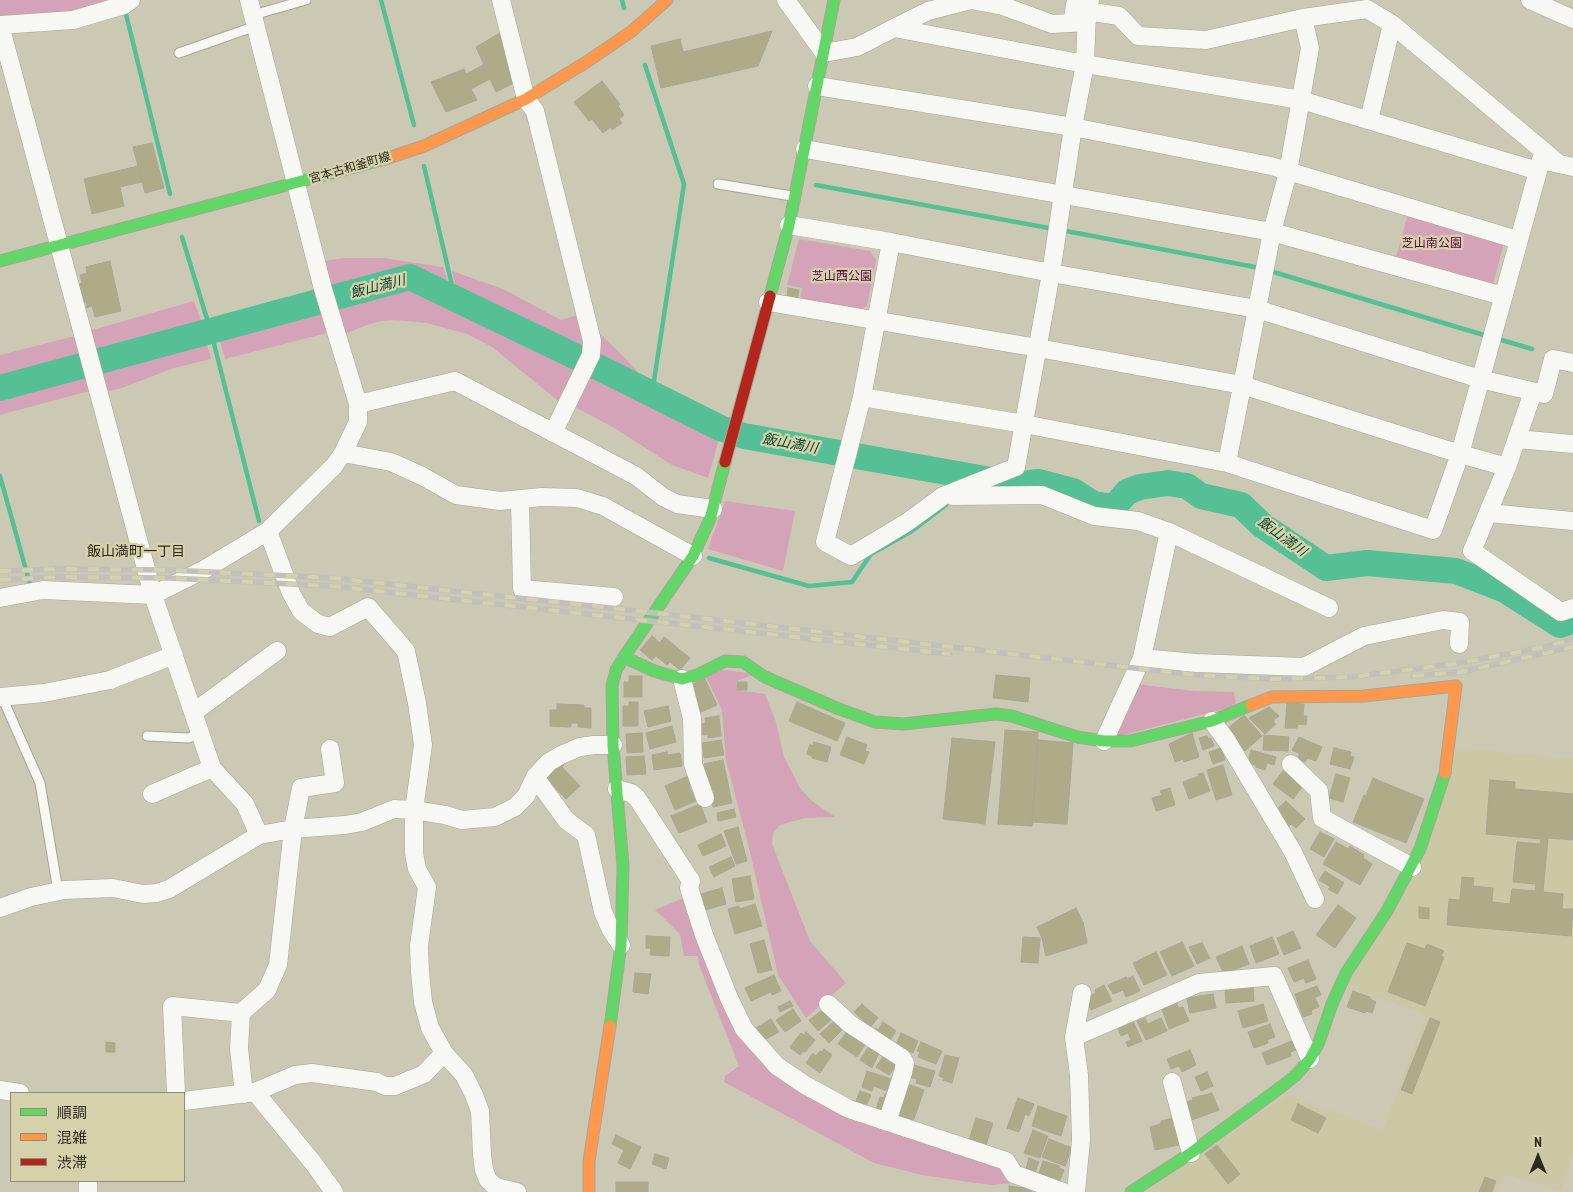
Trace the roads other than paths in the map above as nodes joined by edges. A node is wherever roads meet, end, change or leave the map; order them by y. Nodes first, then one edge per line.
1 (131, 0) edge
2 (306, 0) edge
3 (501, 0) edge
4 (667, 0) edge
5 (786, 0) edge
6 (834, 0) edge
7 (971, 0) edge
8 (1530, 0) edge
9 (925, 5) edge
10 (1082, 11) edge
11 (253, 13) edge
12 (1303, 18) junction
13 (1573, 19) edge
14 (1392, 24) junction
15 (0, 25) edge
16 (894, 28) junction
17 (179, 53) dead end
18 (824, 53) junction
19 (1085, 64) junction
20 (817, 86) junction
21 (526, 99) junction
22 (1301, 100) junction
23 (1369, 120) junction
24 (1073, 128) junction
25 (805, 150) junction
26 (1566, 165) edge
27 (1538, 171) junction
28 (1288, 172) junction
29 (297, 183) junction
30 (718, 184) dead end
31 (1062, 195) junction
32 (795, 196) junction
33 (790, 225) junction
34 (1272, 232) junction
35 (1518, 240) junction
36 (891, 242) junction
37 (60, 246) junction
38 (0, 261) edge
39 (1051, 274) junction
40 (1503, 296) junction
41 (768, 302) junction
42 (1257, 309) junction
43 (877, 322) junction
44 (1038, 348) junction
45 (1573, 363) edge
46 (1480, 379) junction
47 (1242, 385) junction
48 (1533, 392) junction
49 (862, 396) junction
50 (358, 404) junction
51 (1024, 424) junction
52 (553, 433) junction
53 (1517, 438) junction
54 (1573, 444) edge
55 (343, 453) junction
56 (1460, 454) junction
57 (1227, 463) junction
58 (1507, 467) junction
59 (944, 496) junction
60 (520, 500) junction
61 (712, 509) junction
62 (1489, 513) junction
63 (1573, 521) edge
64 (268, 532) junction
65 (1169, 532) junction
66 (693, 556) junction
67 (153, 595) junction
68 (614, 597) dead end
69 (0, 598) edge
70 (1329, 608) dead end
71 (1573, 608) edge
72 (1459, 644) dead end
73 (277, 651) dead end
74 (174, 655) junction
75 (624, 658) junction
76 (1142, 658) junction
77 (682, 679) junction
78 (1, 697) edge
79 (194, 712) junction
80 (1212, 722) junction
81 (199, 732) junction
82 (148, 736) dead end
83 (1104, 741) junction
84 (613, 745) junction
85 (330, 749) dead end
86 (1291, 764) dead end
87 (212, 768) junction
88 (535, 777) junction
89 (617, 789) junction
90 (152, 794) dead end
91 (705, 798) dead end
92 (414, 810) junction
93 (293, 829) junction
94 (259, 835) junction
95 (1412, 866) junction
96 (58, 891) junction
97 (1316, 899) dead end
98 (0, 908) edge
99 (621, 945) junction
100 (1082, 993) dead end
101 (828, 1004) dead end
102 (241, 1013) junction
103 (1074, 1037) junction
104 (444, 1053) junction
105 (1310, 1059) junction
106 (1172, 1082) dead end
107 (0, 1090) edge
108 (13, 1092) edge
109 (176, 1092) edge
110 (250, 1093) junction
111 (185, 1101) edge
112 (887, 1122) junction
113 (1191, 1153) junction
114 (495, 1190) edge
115 (334, 1192) edge
116 (517, 1192) edge
117 (589, 1192) edge
118 (1063, 1192) edge
119 (1076, 1192) edge
120 (1131, 1192) edge

1 - 15 street
2 - 11 lane
3 - 21 street
4 - 21 street, 宮本古和釜町線
5 - 18 street
6 - 18 street
7 - 9 street
7 - 10 street
8 - 13 street
9 - 16 street
10 - 12 street
10 - 19 street
11 - 17 lane
11 - 29 street
12 - 14 street
12 - 22 street
14 - 23 street
14 - 26 street
15 - 37 street
16 - 18 street
16 - 19 street
18 - 20 street
19 - 22 street
19 - 24 street
20 - 24 street
20 - 25 street
21 - 29 street, 宮本古和釜町線
21 - 52 street
22 - 23 street
22 - 28 street
23 - 27 street
24 - 28 street
24 - 31 street
25 - 31 street
25 - 32 street
26 - 27 street
27 - 35 street
28 - 34 street
28 - 35 street
29 - 37 street, 宮本古和釜町線
29 - 50 street
30 - 32 lane
31 - 34 street
31 - 39 street
32 - 33 street
33 - 36 street
33 - 41 street
34 - 40 street
34 - 42 street
35 - 40 street
36 - 39 street
36 - 43 street
37 - 38 street, 宮本古和釜町線
37 - 67 street
39 - 42 street
39 - 44 street
40 - 46 street
41 - 43 street
41 - 61 street
42 - 46 street
42 - 47 street
43 - 44 street
43 - 49 street
44 - 47 street
44 - 51 street
45 - 48 street
46 - 48 street
46 - 56 street
47 - 56 street
47 - 57 street
48 - 53 street
49 - 51 street
49 - 59 street
50 - 52 street
50 - 55 street
51 - 57 street
51 - 59 street
52 - 61 street
53 - 54 street
53 - 58 street
55 - 60 street
55 - 64 street
56 - 57 street
56 - 58 street
58 - 62 street
59 - 65 street
60 - 66 street
60 - 68 street
61 - 66 street
62 - 63 street
62 - 71 street
64 - 67 street
64 - 92 street
65 - 70 street
65 - 76 street
66 - 75 street
67 - 69 street
67 - 74 street
72 - 76 street
73 - 79 street
74 - 78 street
74 - 79 street
75 - 77 street
75 - 84 street
76 - 83 street
77 - 83 street
77 - 91 street
78 - 96 lane
79 - 81 street
80 - 83 street
80 - 95 street
80 - 97 street
81 - 82 lane
81 - 87 street
84 - 88 street
84 - 89 street
85 - 93 street
86 - 95 street
87 - 90 street
87 - 94 street
88 - 92 street
88 - 99 street
89 - 99 street
89 - 112 street
92 - 93 street
92 - 104 street
93 - 94 street
93 - 102 street
94 - 96 street
95 - 105 street
96 - 98 street
99 - 117 street
100 - 103 street
101 - 112 street
102 - 109 street
102 - 110 street
103 - 105 street
103 - 119 street
104 - 110 street
104 - 114 street
105 - 113 street
106 - 113 street
107 - 108 street
110 - 111 street
110 - 115 street
112 - 118 street
113 - 120 street
114 - 116 street

